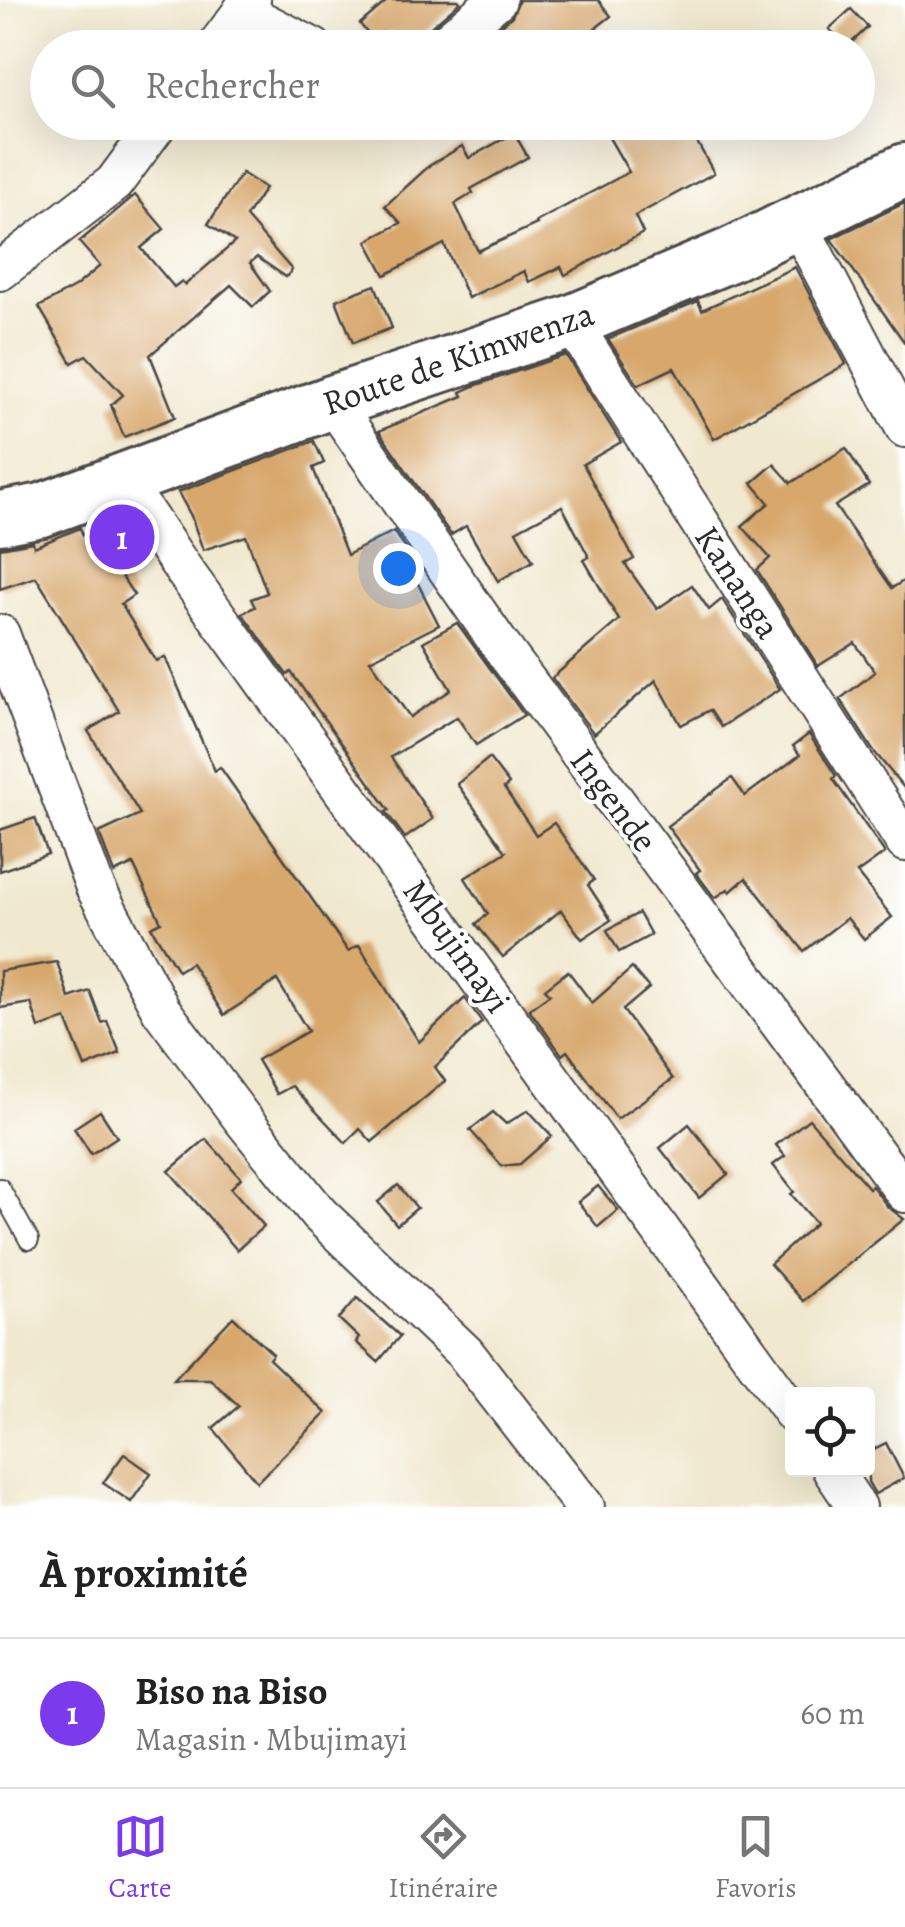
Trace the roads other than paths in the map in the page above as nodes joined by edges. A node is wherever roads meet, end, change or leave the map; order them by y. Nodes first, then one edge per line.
1 (497, 0) edge
2 (246, 6) edge
3 (228, 30) edge
4 (285, 30) edge
5 (461, 30) edge
6 (146, 140) edge
7 (905, 170) edge
8 (797, 222) junction
9 (0, 271) edge
10 (571, 322) junction
11 (332, 402) junction
12 (905, 428) edge
13 (122, 479) junction
14 (0, 518) edge
15 (0, 634) edge
16 (905, 842) edge
17 (0, 1188) edge
18 (905, 1193) edge
19 (29, 1240) dead end
20 (785, 1402) edge
21 (837, 1477) edge
22 (585, 1507) edge
23 (858, 1507) edge

1 - 5 street
2 - 3 street
2 - 4 street
6 - 9 street
7 - 8 street, Route de Kimwenza
8 - 10 street, Route de Kimwenza
8 - 12 street
10 - 11 street, Route de Kimwenza
10 - 16 street, Kananga
11 - 13 street, Route de Kimwenza
11 - 18 street, Ingende
13 - 14 street, Route de Kimwenza
13 - 20 street, Mbujimayi
15 - 22 street
17 - 19 lane
21 - 23 street

